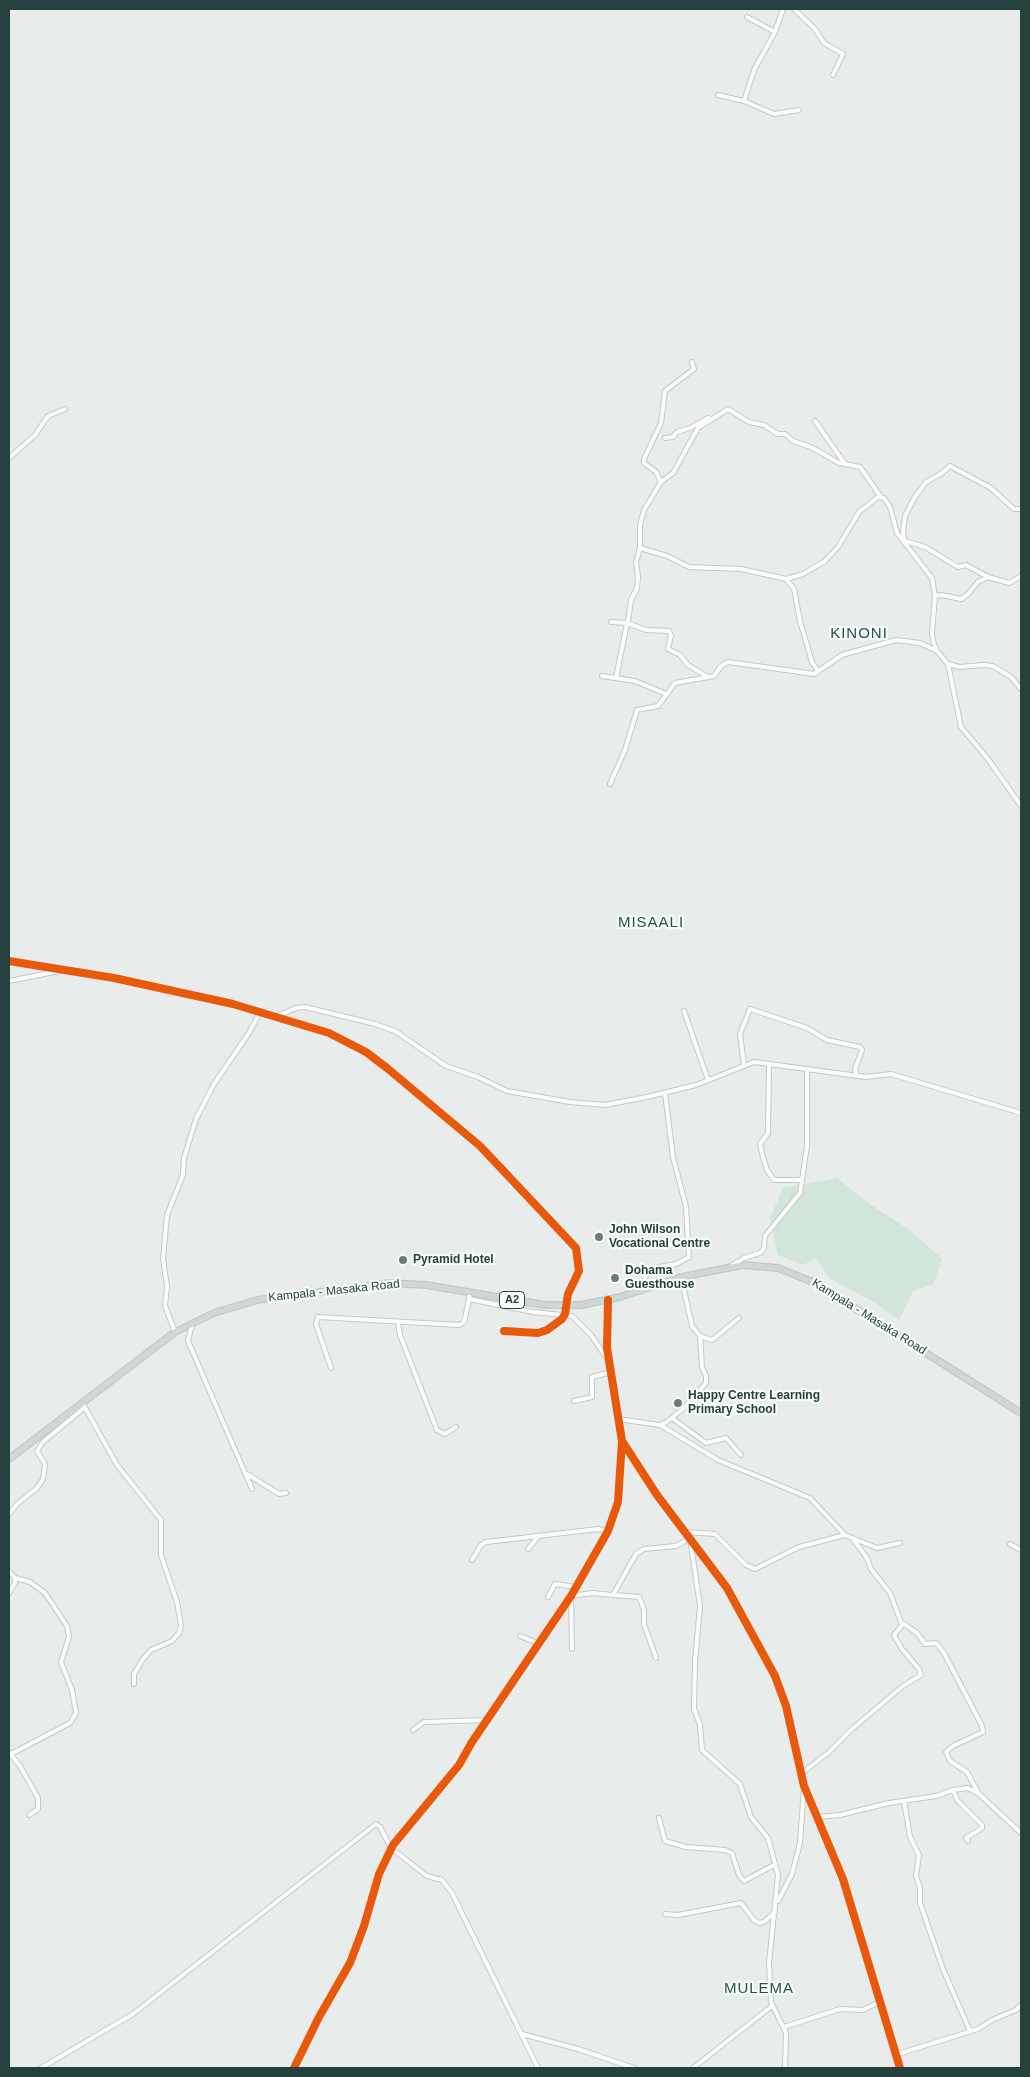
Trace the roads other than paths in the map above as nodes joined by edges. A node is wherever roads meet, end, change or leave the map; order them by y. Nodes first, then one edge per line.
1 (782, 9) edge
2 (794, 9) edge
3 (747, 17) dead end
4 (774, 32) junction
5 (833, 75) dead end
6 (718, 94) dead end
7 (744, 101) junction
8 (799, 110) dead end
9 (692, 362) dead end
10 (65, 409) dead end
11 (711, 419) junction
12 (815, 420) dead end
13 (690, 428) junction
14 (665, 438) dead end
15 (690, 445) junction
16 (9, 458) edge
17 (845, 464) junction
18 (661, 482) junction
19 (881, 496) junction
20 (1021, 509) edge
21 (904, 541) junction
22 (906, 547) junction
23 (640, 548) junction
24 (1021, 576) edge
25 (988, 577) junction
26 (786, 579) junction
27 (935, 596) junction
28 (611, 622) dead end
29 (627, 623) junction
30 (937, 652) junction
31 (948, 664) junction
32 (818, 672) junction
33 (602, 676) dead end
34 (616, 678) junction
35 (708, 678) junction
36 (1021, 689) edge
37 (666, 694) junction
38 (610, 784) dead end
39 (1021, 806) edge
40 (9, 961) edge
41 (61, 971) junction
42 (9, 981) edge
43 (684, 1011) dead end
44 (260, 1012) junction
45 (275, 1017) junction
46 (744, 1065) junction
47 (769, 1065) junction
48 (807, 1070) junction
49 (857, 1076) junction
50 (708, 1080) junction
51 (665, 1093) junction
52 (1021, 1113) edge
53 (800, 1180) junction
54 (730, 1266) junction
55 (681, 1276) junction
56 (641, 1291) junction
57 (469, 1296) junction
58 (608, 1300) junction
59 (566, 1306) junction
60 (565, 1314) junction
61 (739, 1318) dead end
62 (398, 1322) junction
63 (192, 1324) junction
64 (504, 1331) dead end
65 (175, 1332) junction
66 (700, 1336) junction
67 (609, 1362) junction
68 (331, 1368) dead end
69 (611, 1372) junction
70 (574, 1401) dead end
71 (83, 1406) junction
72 (1021, 1413) edge
73 (672, 1417) junction
74 (618, 1419) junction
75 (660, 1425) junction
76 (456, 1427) dead end
77 (622, 1441) junction
78 (741, 1455) dead end
79 (9, 1459) edge
80 (247, 1474) junction
81 (252, 1489) dead end
82 (286, 1493) dead end
83 (9, 1514) edge
84 (608, 1531) junction
85 (686, 1532) junction
86 (845, 1535) junction
87 (538, 1537) junction
88 (690, 1538) junction
89 (853, 1539) junction
90 (900, 1543) dead end
91 (1010, 1544) dead end
92 (528, 1549) dead end
93 (1021, 1550) edge
94 (472, 1560) dead end
95 (9, 1571) edge
96 (15, 1578) junction
97 (576, 1587) junction
98 (9, 1592) edge
99 (613, 1594) junction
100 (571, 1596) junction
101 (548, 1597) dead end
102 (903, 1624) junction
103 (520, 1636) dead end
104 (540, 1644) junction
105 (572, 1649) dead end
106 (656, 1658) dead end
107 (134, 1684) dead end
108 (488, 1720) junction
109 (413, 1730) dead end
110 (10, 1753) edge
111 (801, 1774) junction
112 (804, 1786) junction
113 (953, 1790) junction
114 (979, 1794) junction
115 (904, 1801) junction
116 (29, 1815) dead end
117 (818, 1817) junction
118 (659, 1818) dead end
119 (1021, 1833) edge
120 (968, 1841) dead end
121 (392, 1848) junction
122 (774, 1865) junction
123 (776, 1905) junction
124 (775, 1912) junction
125 (665, 1914) dead end
126 (879, 2002) junction
127 (1021, 2005) edge
128 (772, 2006) junction
129 (784, 2027) junction
130 (970, 2032) junction
131 (522, 2034) junction
132 (895, 2055) junction
133 (41, 2068) edge
134 (294, 2068) edge
135 (538, 2068) edge
136 (634, 2068) edge
137 (693, 2068) edge
138 (785, 2068) edge
139 (900, 2068) edge

1 - 4 street
2 - 5 street
3 - 4 street
4 - 7 street
6 - 7 street
7 - 8 street
9 - 18 street
10 - 16 street
11 - 13 street
11 - 15 street
11 - 17 street
12 - 17 street
13 - 14 street
13 - 15 street
15 - 18 street
17 - 19 street
18 - 23 street
19 - 22 street
19 - 26 street
20 - 21 street
21 - 22 street
21 - 25 street
22 - 27 street
23 - 26 street
23 - 29 street
24 - 25 street
25 - 27 street
26 - 32 street
27 - 30 street
28 - 29 street
29 - 34 street
29 - 35 street
30 - 31 street
30 - 32 street
31 - 36 street
31 - 39 street
32 - 35 street
33 - 34 street
34 - 37 street
35 - 37 street
37 - 38 street
40 - 41 street
41 - 42 street
41 - 44 street
43 - 50 street
44 - 45 street
44 - 65 street
45 - 51 street
45 - 59 street
46 - 47 street
46 - 49 street
46 - 50 street
47 - 48 street
47 - 53 street
48 - 49 street
48 - 53 street
49 - 52 street
50 - 51 street
51 - 56 street
53 - 54 street
54 - 55 main road, Kampala - Masaka Road / A2
54 - 72 main road, Kampala - Masaka Road / A2
55 - 56 main road, Kampala - Masaka Road / A2
55 - 66 street
56 - 58 main road, Kampala - Masaka Road / A2
57 - 59 main road, Kampala - Masaka Road / A2
57 - 60 street
57 - 62 street
57 - 63 main road, Kampala - Masaka Road / A2
58 - 59 main road, Kampala - Masaka Road / A2
58 - 67 street
59 - 60 street
60 - 64 street
60 - 67 street
61 - 66 street
62 - 68 street
62 - 76 street
63 - 65 main road, Kampala - Masaka Road / A2
63 - 80 street
65 - 71 main road, Kampala - Masaka Road / A2
66 - 73 street
67 - 69 street
69 - 70 street
69 - 74 street
71 - 79 main road, Kampala - Masaka Road / A2
71 - 83 street
71 - 107 street
73 - 75 street
73 - 78 street
74 - 75 street
74 - 77 street
75 - 86 street
77 - 84 street
77 - 85 street
80 - 81 street
80 - 82 street
84 - 87 street
84 - 97 street
85 - 86 street
85 - 88 street
86 - 89 street
87 - 92 street
87 - 94 street
88 - 99 street
88 - 111 street
88 - 122 street
89 - 90 street
89 - 102 street
91 - 93 street
95 - 96 street
96 - 98 street
96 - 110 street
97 - 100 street
97 - 101 street
99 - 100 street
99 - 106 street
100 - 104 street
100 - 105 street
102 - 111 street
102 - 114 street
103 - 104 street
104 - 108 street
108 - 109 street
108 - 121 street
110 - 116 street
111 - 112 street
112 - 117 street
112 - 123 street
113 - 114 street
113 - 115 street
113 - 120 street
114 - 119 street
115 - 117 street
115 - 130 street
117 - 126 street
118 - 122 street
121 - 131 street
121 - 133 street
121 - 134 street
122 - 123 street
123 - 124 street
124 - 125 street
124 - 128 street
126 - 129 street
126 - 132 street
127 - 130 street
128 - 129 street
128 - 137 street
129 - 138 street
130 - 132 street
131 - 135 street
131 - 136 street
132 - 139 street

